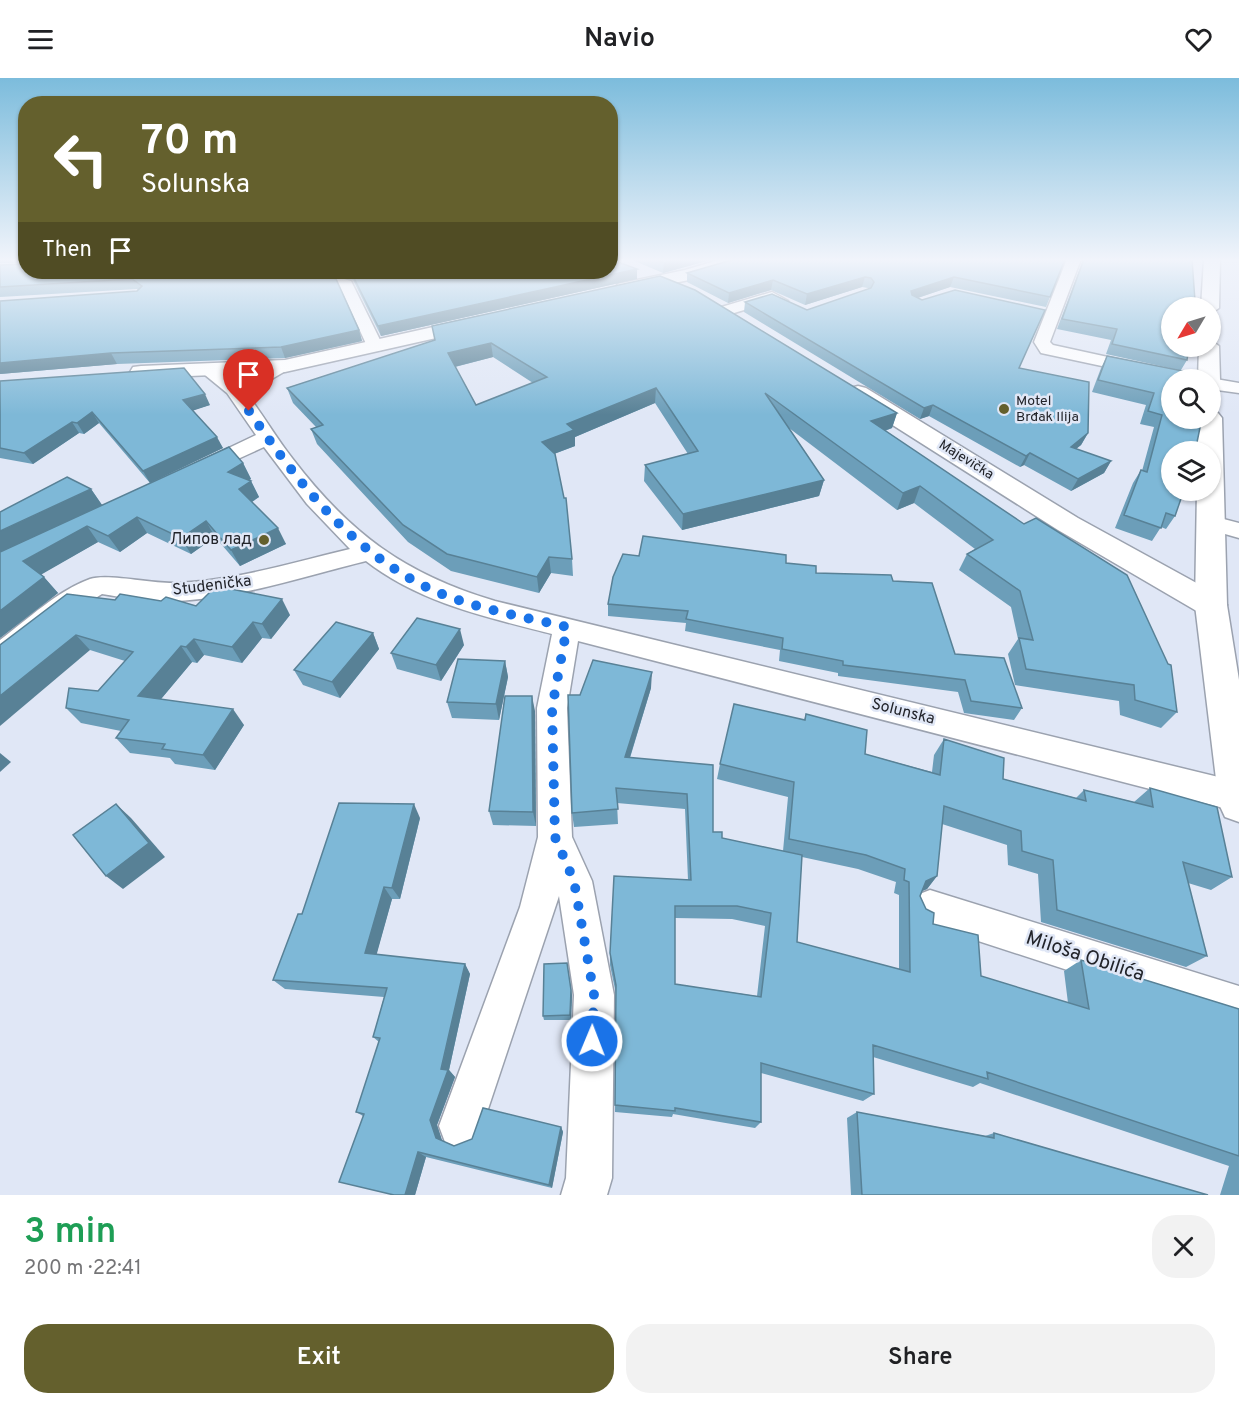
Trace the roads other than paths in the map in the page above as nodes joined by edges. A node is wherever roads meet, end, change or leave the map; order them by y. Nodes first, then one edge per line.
1 (359, 311) edge
2 (723, 311) edge
3 (1049, 311) edge
4 (496, 319) edge
5 (754, 330) edge
6 (375, 346) junction
7 (285, 366) junction
8 (211, 371) junction
9 (117, 373) edge
10 (1161, 374) edge
11 (836, 379) edge
12 (1221, 384) edge
13 (1239, 388) edge
14 (240, 397) junction
15 (267, 438) junction
16 (177, 479) edge
17 (1220, 501) edge
18 (1226, 527) edge
19 (371, 552) junction
20 (1211, 605) junction
21 (567, 627) junction
22 (0, 655) edge
23 (1238, 799) edge
24 (555, 837) junction
25 (930, 908) edge
26 (1239, 1006) edge
27 (461, 1126) dead end
28 (584, 1195) edge

1 - 6 street
2 - 5 street
3 - 10 street
4 - 6 street
6 - 7 street
7 - 8 street
7 - 14 street
8 - 9 street
8 - 14 street, Solunska
11 - 20 street, Majevička
12 - 13 street
14 - 15 street, Solunska
15 - 16 street
15 - 19 street, Solunska
17 - 18 street
18 - 20 street
19 - 21 street, Solunska
19 - 22 street, Studenička
20 - 23 street
21 - 23 street, Solunska
21 - 24 street
24 - 27 street
24 - 28 street
25 - 26 street, Miloša Obilića

